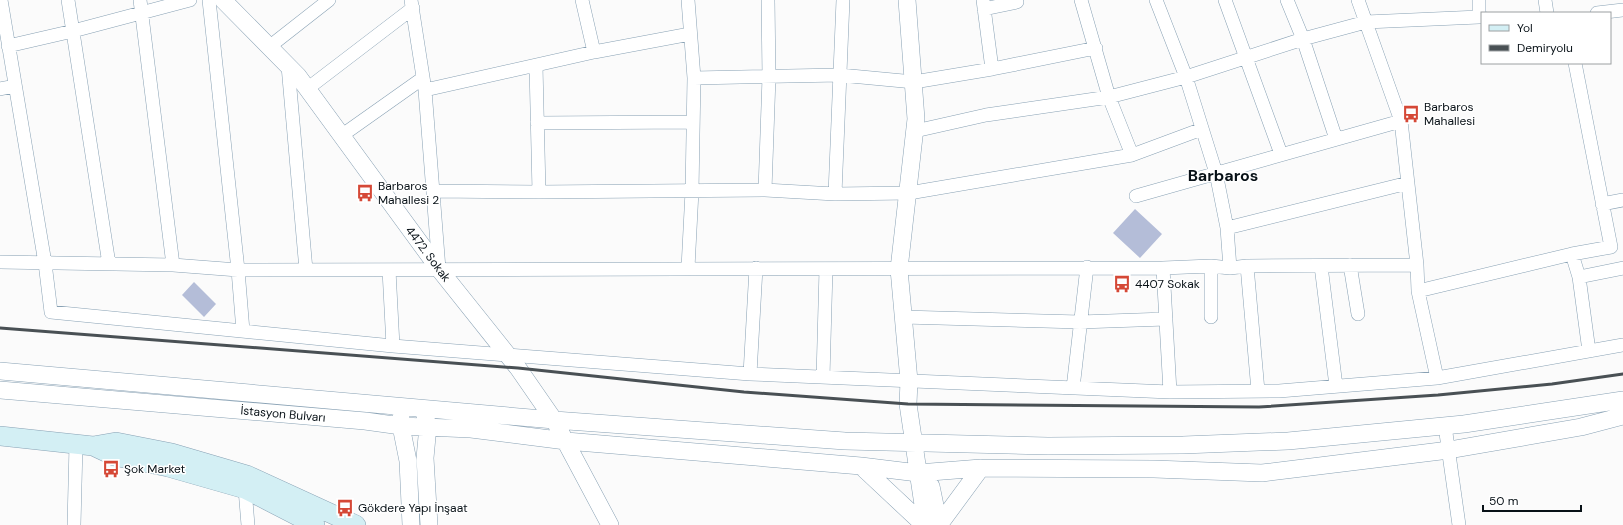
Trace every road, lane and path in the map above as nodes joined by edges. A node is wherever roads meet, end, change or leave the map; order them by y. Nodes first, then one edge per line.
1 (1, 0) edge
2 (68, 0) edge
3 (190, 0) edge
4 (209, 0) edge
5 (223, 0) edge
6 (329, 0) edge
7 (582, 0) edge
8 (688, 0) edge
9 (768, 0) edge
10 (843, 0) edge
11 (907, 0) edge
12 (1016, 0) edge
13 (1081, 0) edge
14 (1156, 0) edge
15 (1225, 0) edge
16 (1288, 0) edge
17 (1358, 0) edge
18 (1479, 0) edge
19 (1545, 0) edge
20 (412, 4) edge
21 (984, 5) edge
22 (140, 6) edge
23 (1623, 10) edge
24 (1547, 12) edge
25 (1606, 12) edge
26 (1480, 17) edge
27 (1366, 22) junction
28 (73, 31) junction
29 (690, 34) junction
30 (1303, 39) junction
31 (8, 46) junction
32 (269, 47) junction
33 (1096, 48) junction
34 (594, 52) junction
35 (1246, 57) junction
36 (1575, 64) edge
37 (288, 66) junction
38 (536, 66) junction
39 (992, 69) junction
40 (840, 75) junction
41 (769, 77) junction
42 (1186, 77) junction
43 (694, 78) junction
44 (914, 82) junction
45 (424, 84) junction
46 (15, 86) junction
47 (0, 89) edge
48 (307, 89) junction
49 (1109, 97) junction
50 (1401, 121) junction
51 (693, 122) junction
52 (537, 123) junction
53 (1202, 128) junction
54 (915, 131) junction
55 (341, 136) junction
56 (1336, 139) junction
57 (1132, 154) junction
58 (1281, 154) junction
59 (1216, 173) junction
60 (1408, 183) junction
61 (765, 190) junction
62 (433, 191) junction
63 (692, 191) junction
64 (539, 192) junction
65 (909, 193) junction
66 (835, 194) junction
67 (1136, 196) dead end
68 (1623, 200) edge
69 (1602, 204) junction
70 (1228, 228) junction
71 (1572, 254) junction
72 (0, 262) edge
73 (45, 262) junction
74 (109, 264) junction
75 (1350, 265) junction
76 (1418, 265) junction
77 (173, 266) junction
78 (1211, 266) junction
79 (1247, 266) junction
80 (1321, 266) junction
81 (1086, 267) junction
82 (688, 268) junction
83 (756, 268) junction
84 (826, 268) junction
85 (1163, 268) junction
86 (1230, 268) junction
87 (1623, 268) edge
88 (439, 269) junction
89 (899, 269) junction
90 (238, 270) junction
91 (306, 270) junction
92 (388, 270) junction
93 (1579, 277) junction
94 (1418, 291) junction
95 (1358, 314) dead end
96 (903, 317) junction
97 (1211, 318) dead end
98 (1166, 319) junction
99 (1080, 322) junction
100 (243, 331) junction
101 (1623, 345) edge
102 (393, 346) junction
103 (1589, 351) junction
104 (507, 355) junction
105 (0, 371) edge
106 (750, 374) junction
107 (823, 377) junction
108 (1437, 378) junction
109 (909, 381) junction
110 (1336, 386) junction
111 (1073, 388) junction
112 (0, 390) edge
113 (1258, 391) junction
114 (1170, 392) junction
115 (1623, 400) edge
116 (411, 406) junction
117 (1623, 416) edge
118 (554, 420) junction
119 (365, 421) junction
120 (401, 426) junction
121 (428, 426) junction
122 (1445, 426) junction
123 (1623, 426) edge
124 (1581, 427) junction
125 (471, 429) junction
126 (0, 436) edge
127 (566, 442) junction
128 (918, 443) junction
129 (85, 445) junction
130 (1449, 450) junction
131 (416, 459) junction
132 (860, 466) junction
133 (981, 468) junction
134 (923, 473) junction
135 (245, 489) junction
136 (74, 525) edge
137 (248, 525) edge
138 (315, 525) edge
139 (356, 525) edge
140 (411, 525) edge
141 (429, 525) edge
142 (610, 525) edge
143 (925, 525) edge
144 (939, 525) edge
145 (1459, 525) edge

1 - 31 street
2 - 28 street
3 - 22 street
4 - 90 street
5 - 32 street, 4472. Sokak
6 - 32 street
7 - 34 street
8 - 29 street
9 - 41 street
10 - 40 street
11 - 44 street
12 - 21 street
13 - 33 street
14 - 42 street
15 - 35 street
16 - 30 street
17 - 27 street
18 - 26 street
19 - 24 street
20 - 45 street
20 - 48 street
21 - 39 street
22 - 28 street
22 - 77 street
23 - 25 street
26 - 27 street
27 - 30 street
27 - 50 street
28 - 31 street
28 - 74 street
29 - 34 street
29 - 43 street
30 - 35 street
30 - 56 street
31 - 46 street
32 - 37 street, 4472. Sokak
33 - 39 street
33 - 49 street
34 - 38 street
35 - 42 street
35 - 58 street
36 - 69 street
37 - 48 street, 4472. Sokak
37 - 91 street
38 - 45 street
38 - 52 street
39 - 44 street
40 - 41 street
40 - 44 street
40 - 66 street
41 - 43 street
41 - 61 street
42 - 49 street
42 - 53 street
43 - 51 street
44 - 54 street
45 - 55 street
45 - 62 street
46 - 47 street
46 - 73 street
48 - 55 street, 4472. Sokak
49 - 54 street
49 - 57 street
50 - 56 street
50 - 60 street
51 - 52 street
51 - 63 street
52 - 64 street
53 - 57 street
53 - 59 street
54 - 65 street
55 - 88 street, 4472. Sokak
56 - 58 street
57 - 65 street
58 - 59 street
59 - 67 street
59 - 70 street
60 - 70 street
60 - 76 street
61 - 63 street
61 - 66 street
62 - 64 street
62 - 88 street
63 - 64 street
63 - 82 street
65 - 66 street
65 - 89 street
68 - 69 street
69 - 71 street
70 - 86 street
71 - 93 street
71 - 94 street
72 - 73 street
73 - 74 street
73 - 100 street
74 - 77 street
75 - 76 street
75 - 80 street
75 - 95 street
76 - 94 street
77 - 90 street
78 - 85 street
78 - 86 street
78 - 97 street
79 - 80 street
79 - 86 street
79 - 113 street
80 - 110 street
81 - 85 street
81 - 89 street
81 - 99 street
82 - 83 street
82 - 88 street
83 - 84 street
83 - 106 street
84 - 89 street
84 - 107 street
85 - 98 street
87 - 93 street
88 - 92 street
88 - 104 street, 4472. Sokak
89 - 96 street
90 - 91 street
90 - 100 street
91 - 92 street
92 - 102 street
93 - 103 street
94 - 108 street
96 - 99 street
96 - 109 street
98 - 99 street
98 - 114 street
99 - 111 street
100 - 102 street
101 - 103 street
102 - 104 street
103 - 108 street
104 - 106 street
104 - 118 street, 4472. Sokak
105 - 116 street, İstasyon Bulvarı
106 - 107 street
107 - 109 street
108 - 110 street
109 - 111 street
109 - 128 street
110 - 113 street
111 - 114 street
112 - 119 street, İstasyon Bulvarı
113 - 114 street
115 - 122 street, İstasyon Bulvarı
116 - 118 street, İstasyon Bulvarı
116 - 120 street
116 - 121 street
117 - 124 street
118 - 127 street, 4472. Sokak
118 - 128 street, İstasyon Bulvarı
119 - 120 street, İstasyon Bulvarı
119 - 131 street
120 - 121 street, İstasyon Bulvarı
120 - 131 street
121 - 125 street, İstasyon Bulvarı
121 - 131 street
122 - 128 street, İstasyon Bulvarı
122 - 130 street
123 - 124 street
124 - 130 street, İstasyon Bulvarı
125 - 127 street, İstasyon Bulvarı
125 - 131 street
126 - 129 main road
127 - 132 street, İstasyon Bulvarı
127 - 142 street, 4472. Sokak
128 - 134 street
129 - 135 main road
129 - 136 street
129 - 139 main road
130 - 133 street, İstasyon Bulvarı
130 - 145 street
131 - 140 street
131 - 141 street
132 - 134 street, İstasyon Bulvarı
132 - 143 street
133 - 134 street, İstasyon Bulvarı
133 - 144 street
134 - 143 street
134 - 144 street
135 - 137 street
135 - 138 main road

